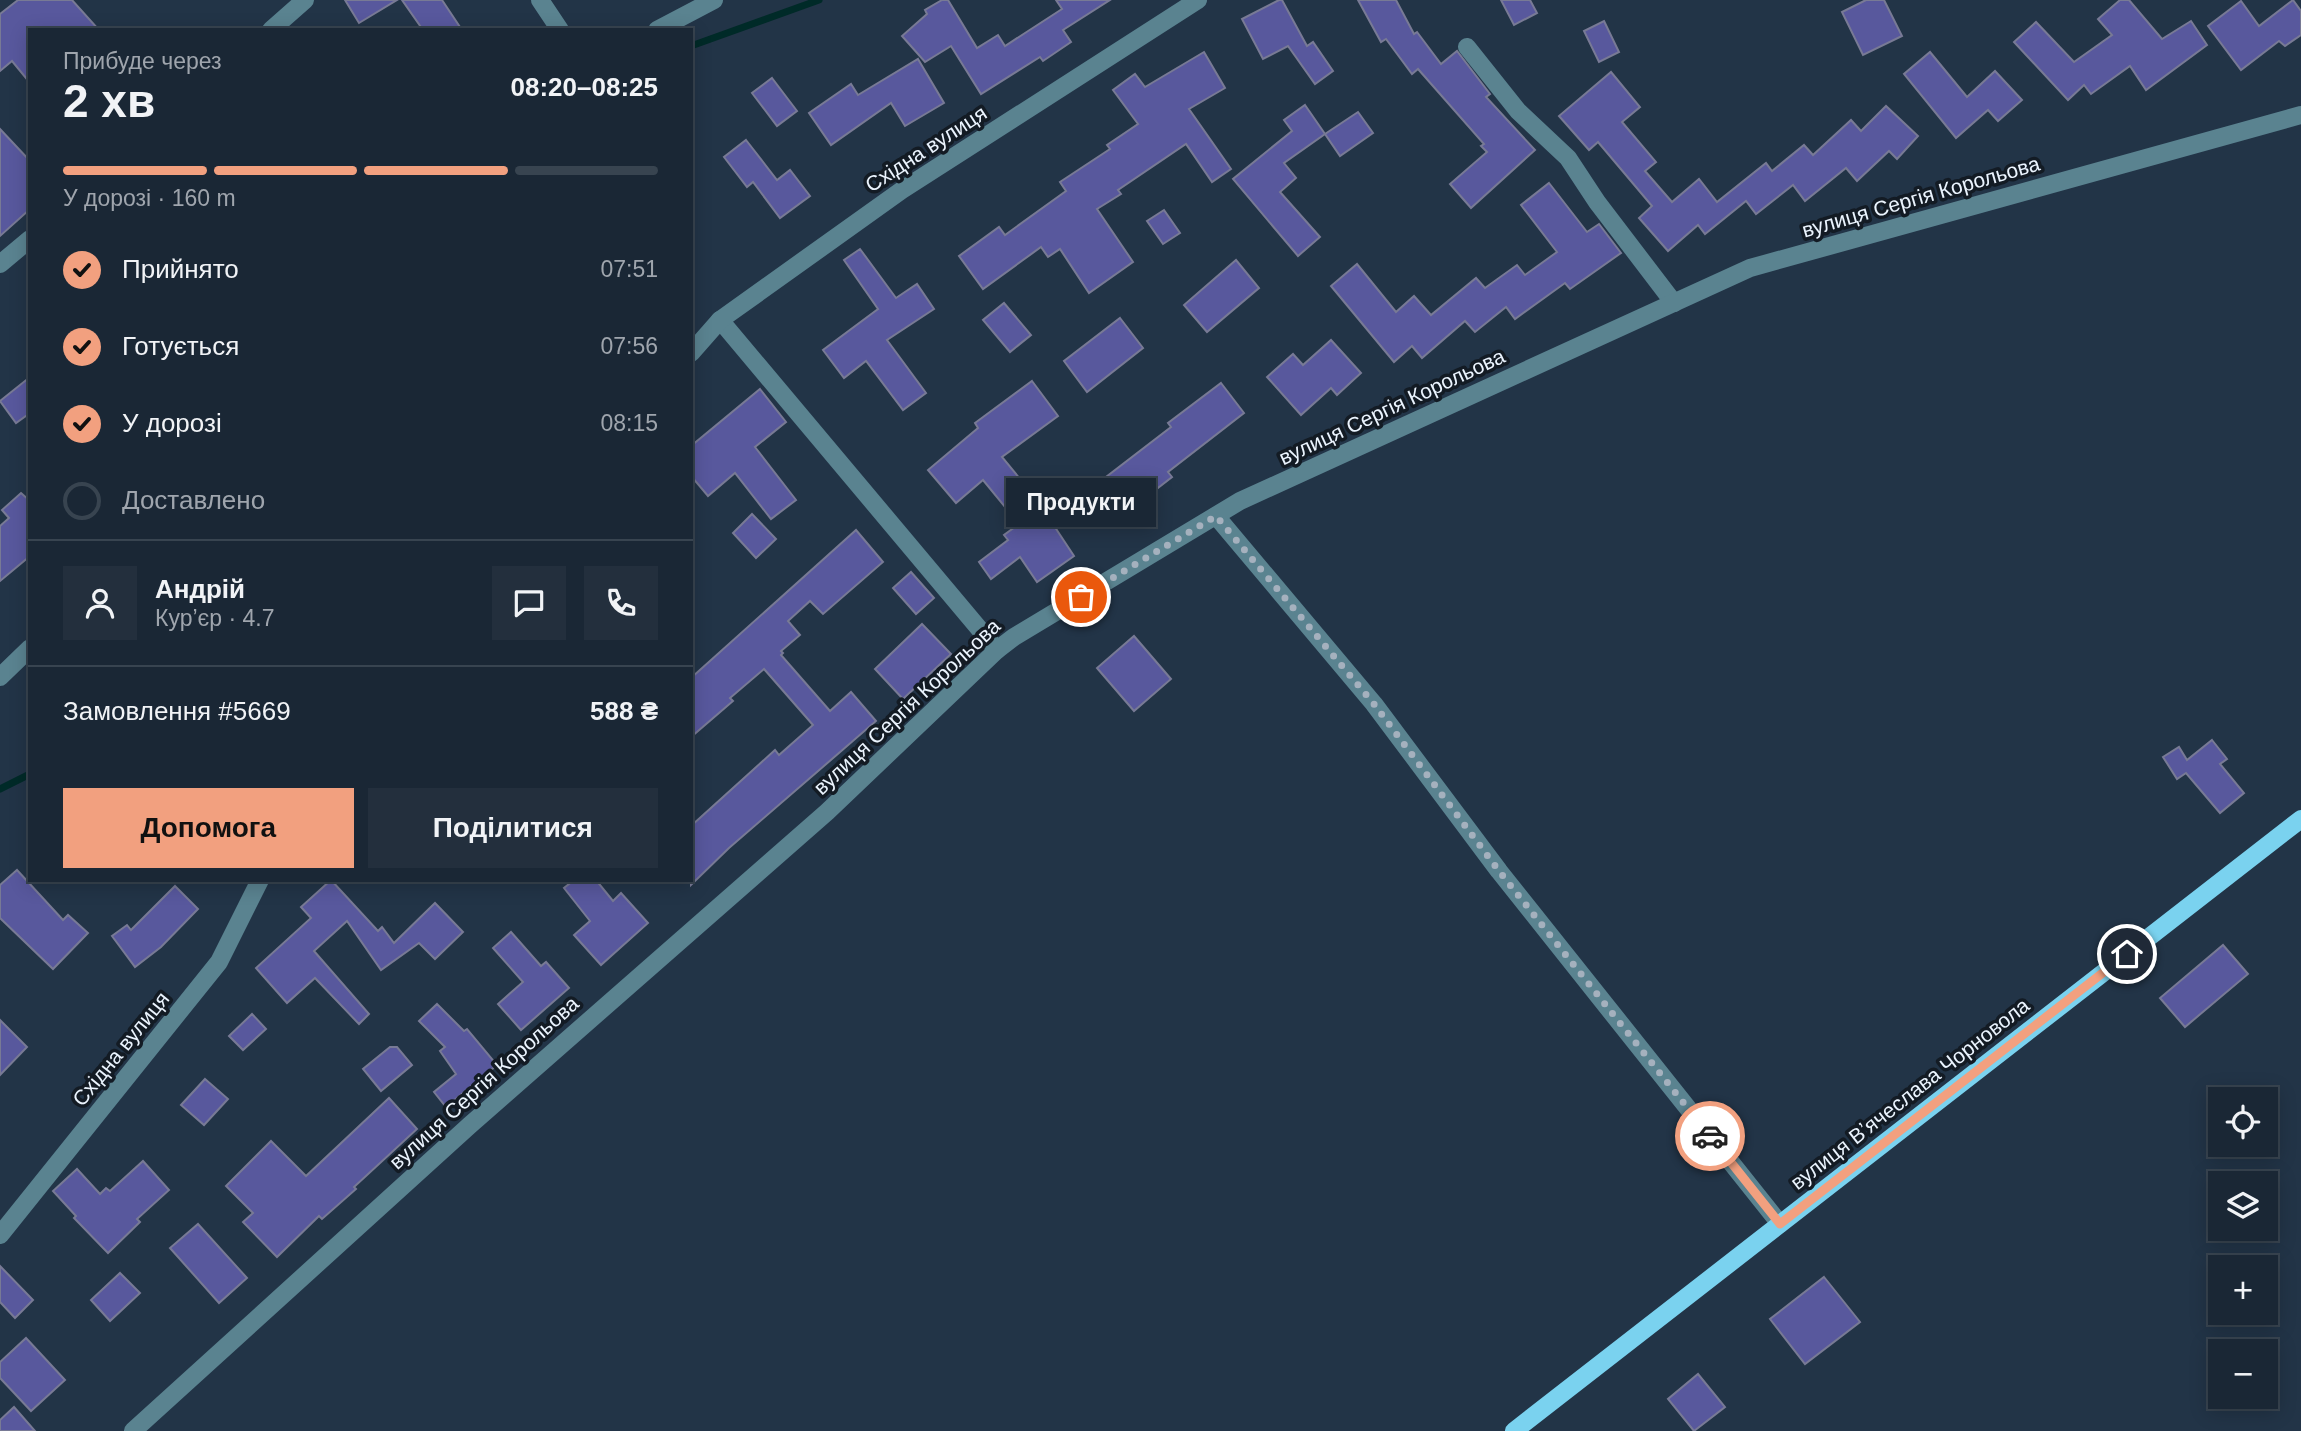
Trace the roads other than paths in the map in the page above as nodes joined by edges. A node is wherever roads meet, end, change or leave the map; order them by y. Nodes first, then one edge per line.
1 (305, 0) edge
2 (540, 0) edge
3 (714, 0) edge
4 (1198, 0) edge
5 (273, 28) edge
6 (559, 28) edge
7 (661, 28) edge
8 (1467, 47) dead end
9 (2301, 115) edge
10 (28, 241) edge
11 (0, 264) edge
12 (1674, 303) junction
13 (720, 320) junction
14 (693, 351) edge
15 (1216, 516) junction
16 (28, 650) edge
17 (997, 650) junction
18 (0, 677) edge
19 (2301, 819) edge
20 (259, 882) edge
21 (1780, 1224) junction
22 (0, 1234) edge
23 (133, 1431) edge
24 (1514, 1431) edge

1 - 5 street
2 - 6 street
3 - 7 street
4 - 13 street, Східна вулиця
8 - 12 street
9 - 12 street, вулиця Сергія Корольова
10 - 11 street
12 - 15 street, вулиця Сергія Корольова
13 - 14 street, Східна вулиця
13 - 17 street
15 - 17 street, вулиця Сергія Корольова
15 - 21 street
16 - 18 street
17 - 23 street, вулиця Сергія Корольова
19 - 21 main road, вулиця Вʼячеслава Чорновола
20 - 22 street, Східна вулиця
21 - 24 main road, вулиця Вʼячеслава Чорновола

